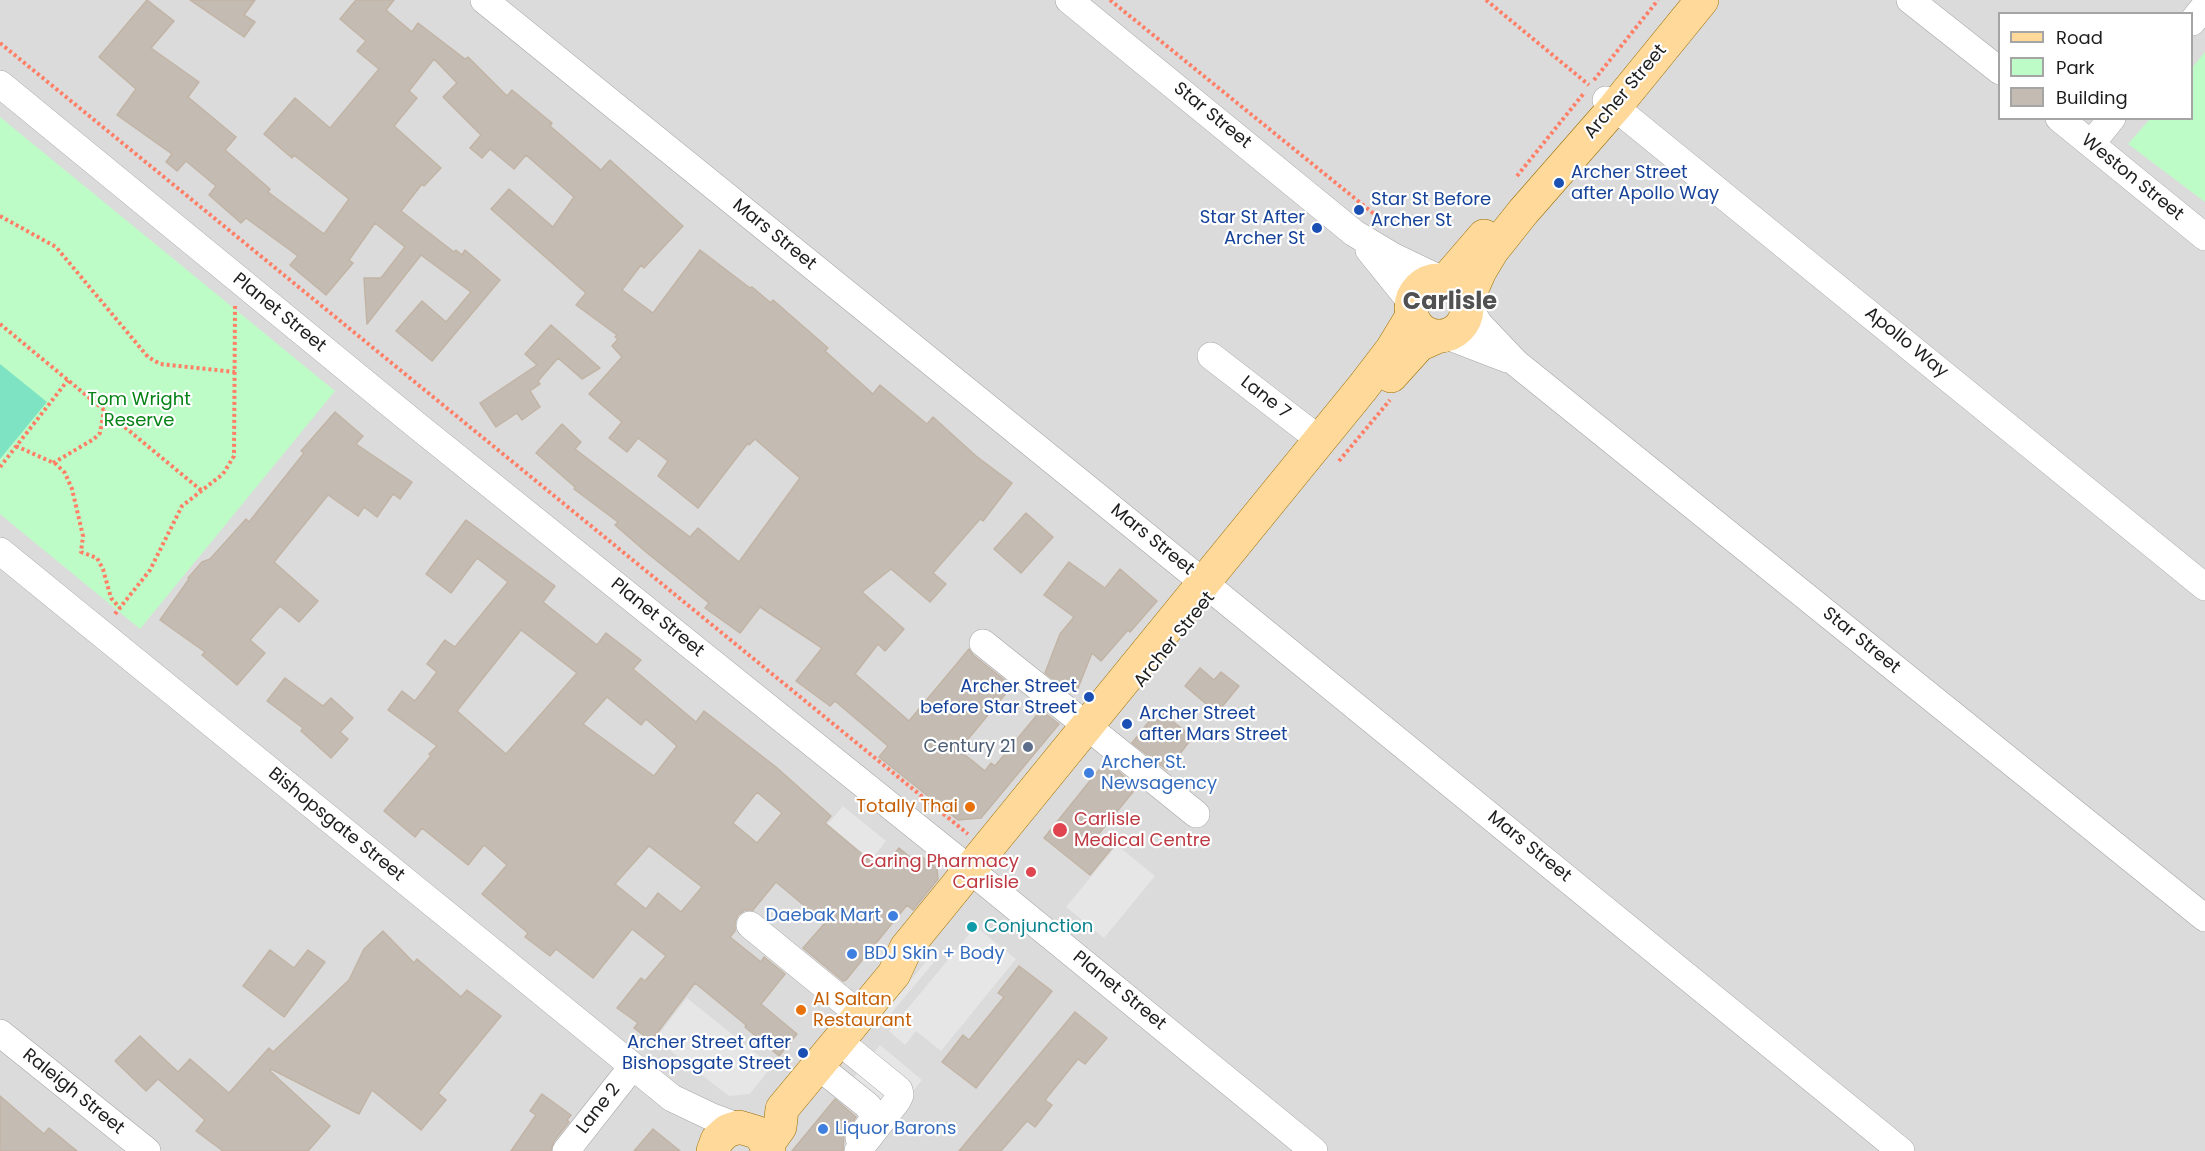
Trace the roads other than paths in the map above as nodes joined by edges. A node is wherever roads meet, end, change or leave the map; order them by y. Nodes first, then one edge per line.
1 (484, 0) edge
2 (1069, 0) edge
3 (1685, 0) edge
4 (1702, 0) edge
5 (1910, 0) edge
6 (2205, 6) edge
7 (2193, 21) edge
8 (1998, 69) edge
9 (0, 84) edge
10 (1601, 95) junction
11 (2061, 120) edge
12 (2110, 120) edge
13 (2091, 144) junction
14 (1354, 233) junction
15 (2205, 237) edge
16 (1455, 292) junction
17 (1412, 309) junction
18 (1442, 336) junction
19 (1211, 356) dead end
20 (1516, 363) junction
21 (1320, 440) junction
22 (0, 551) edge
23 (2205, 586) edge
24 (1209, 587) junction
25 (983, 643) dead end
26 (1092, 731) junction
27 (1196, 814) dead end
28 (976, 875) junction
29 (2205, 918) edge
30 (750, 926) dead end
31 (860, 1015) junction
32 (0, 1033) edge
33 (828, 1054) junction
34 (632, 1067) junction
35 (672, 1098) junction
36 (756, 1138) edge
37 (147, 1151) edge
38 (566, 1151) edge
39 (712, 1151) edge
40 (848, 1151) edge
41 (858, 1151) edge
42 (1314, 1151) edge
43 (1901, 1151) edge

1 - 24 street, Mars Street
2 - 14 street, Star Street
3 - 10 main road, Archer Street
4 - 10 main road, Archer Street
5 - 8 street
6 - 7 street
9 - 28 street, Planet Street
10 - 16 main road, Archer Street
10 - 16 main road, Archer Street
10 - 23 street, Apollo Way
11 - 13 street, Weston Street
12 - 13 street
13 - 15 street, Weston Street
14 - 16 street, Star Street
14 - 17 street, Star Street
16 - 17 main road
16 - 18 main road
16 - 20 street, Star Street
17 - 18 main road
17 - 21 main road, Archer Street
18 - 20 street, Star Street
18 - 24 main road, Archer Street
19 - 21 street, Lane 7
20 - 29 street, Star Street
21 - 24 main road, Archer Street
22 - 34 street, Bishopsgate Street
24 - 26 main road, Archer Street
24 - 43 street, Mars Street
25 - 26 street
26 - 27 street
26 - 28 main road, Archer Street
28 - 31 main road, Archer Street
28 - 42 street, Planet Street
30 - 31 street
31 - 33 main road, Archer Street
32 - 37 street, Raleigh Street
33 - 36 main road, Archer Street
33 - 40 street
33 - 41 street
34 - 35 street, Bishopsgate Street
34 - 38 street, Lane 2
35 - 36 street, Bishopsgate Street
35 - 39 street, Bishopsgate Street
36 - 39 main road, Archer Street

